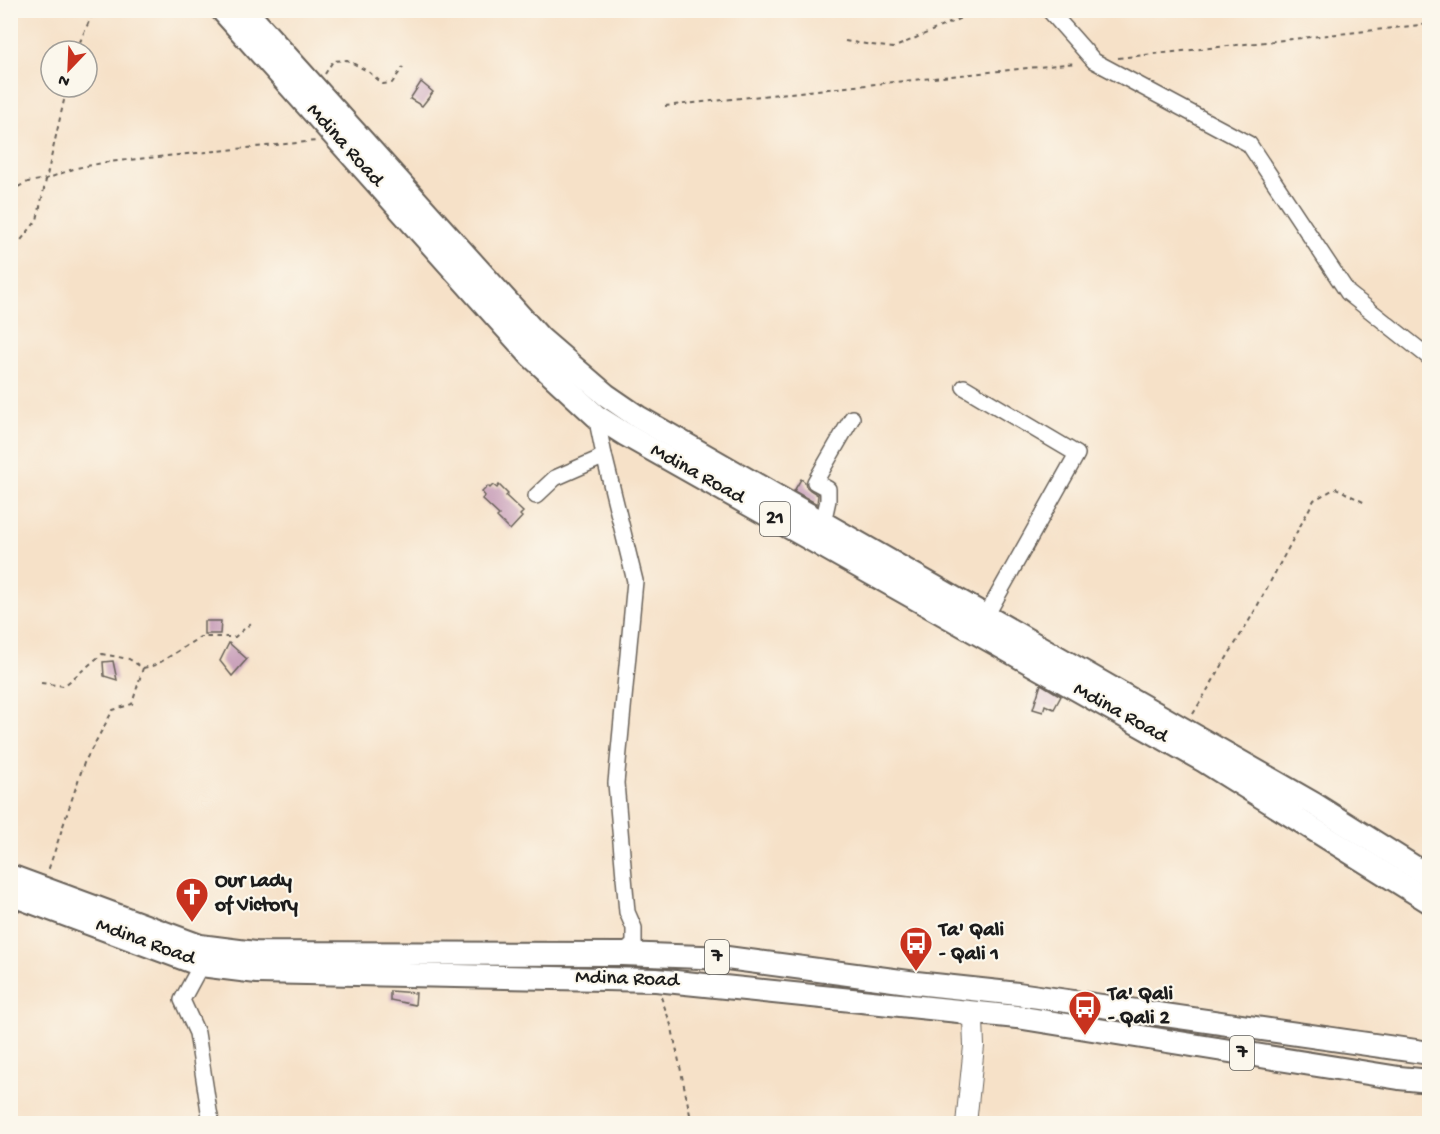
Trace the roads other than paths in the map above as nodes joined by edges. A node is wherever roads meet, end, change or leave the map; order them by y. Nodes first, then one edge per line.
1 (222, 10) edge
2 (246, 10) edge
3 (1049, 10) edge
4 (1430, 358) edge
5 (964, 387) dead end
6 (596, 416) junction
7 (852, 417) dead end
8 (604, 455) junction
9 (536, 496) dead end
10 (823, 523) junction
11 (986, 616) junction
12 (10, 876) edge
13 (1430, 877) edge
14 (10, 894) edge
15 (1430, 902) edge
16 (623, 954) junction
17 (201, 965) junction
18 (956, 1010) junction
19 (1000, 1016) junction
20 (974, 1046) junction
21 (1430, 1053) edge
22 (1430, 1082) edge
23 (212, 1124) edge
24 (966, 1124) edge

1 - 6 highway, Mdina Road / 21
2 - 10 highway, Mdina Road / 21
3 - 4 street
5 - 11 street
6 - 8 street
6 - 15 highway, Mdina Road / 21
7 - 10 street
8 - 9 street
8 - 16 street
10 - 11 highway, Mdina Road / 21
11 - 13 highway, Mdina Road / 21
12 - 16 highway, Mdina Road / 7
14 - 17 highway, Mdina Road / 7
16 - 21 highway, Mdina Road / 7
17 - 18 highway, Mdina Road / 7
17 - 23 street
18 - 19 highway, Mdina Road / 7
18 - 20 main road
19 - 20 main road
19 - 22 highway, Mdina Road / 7
20 - 24 main road

